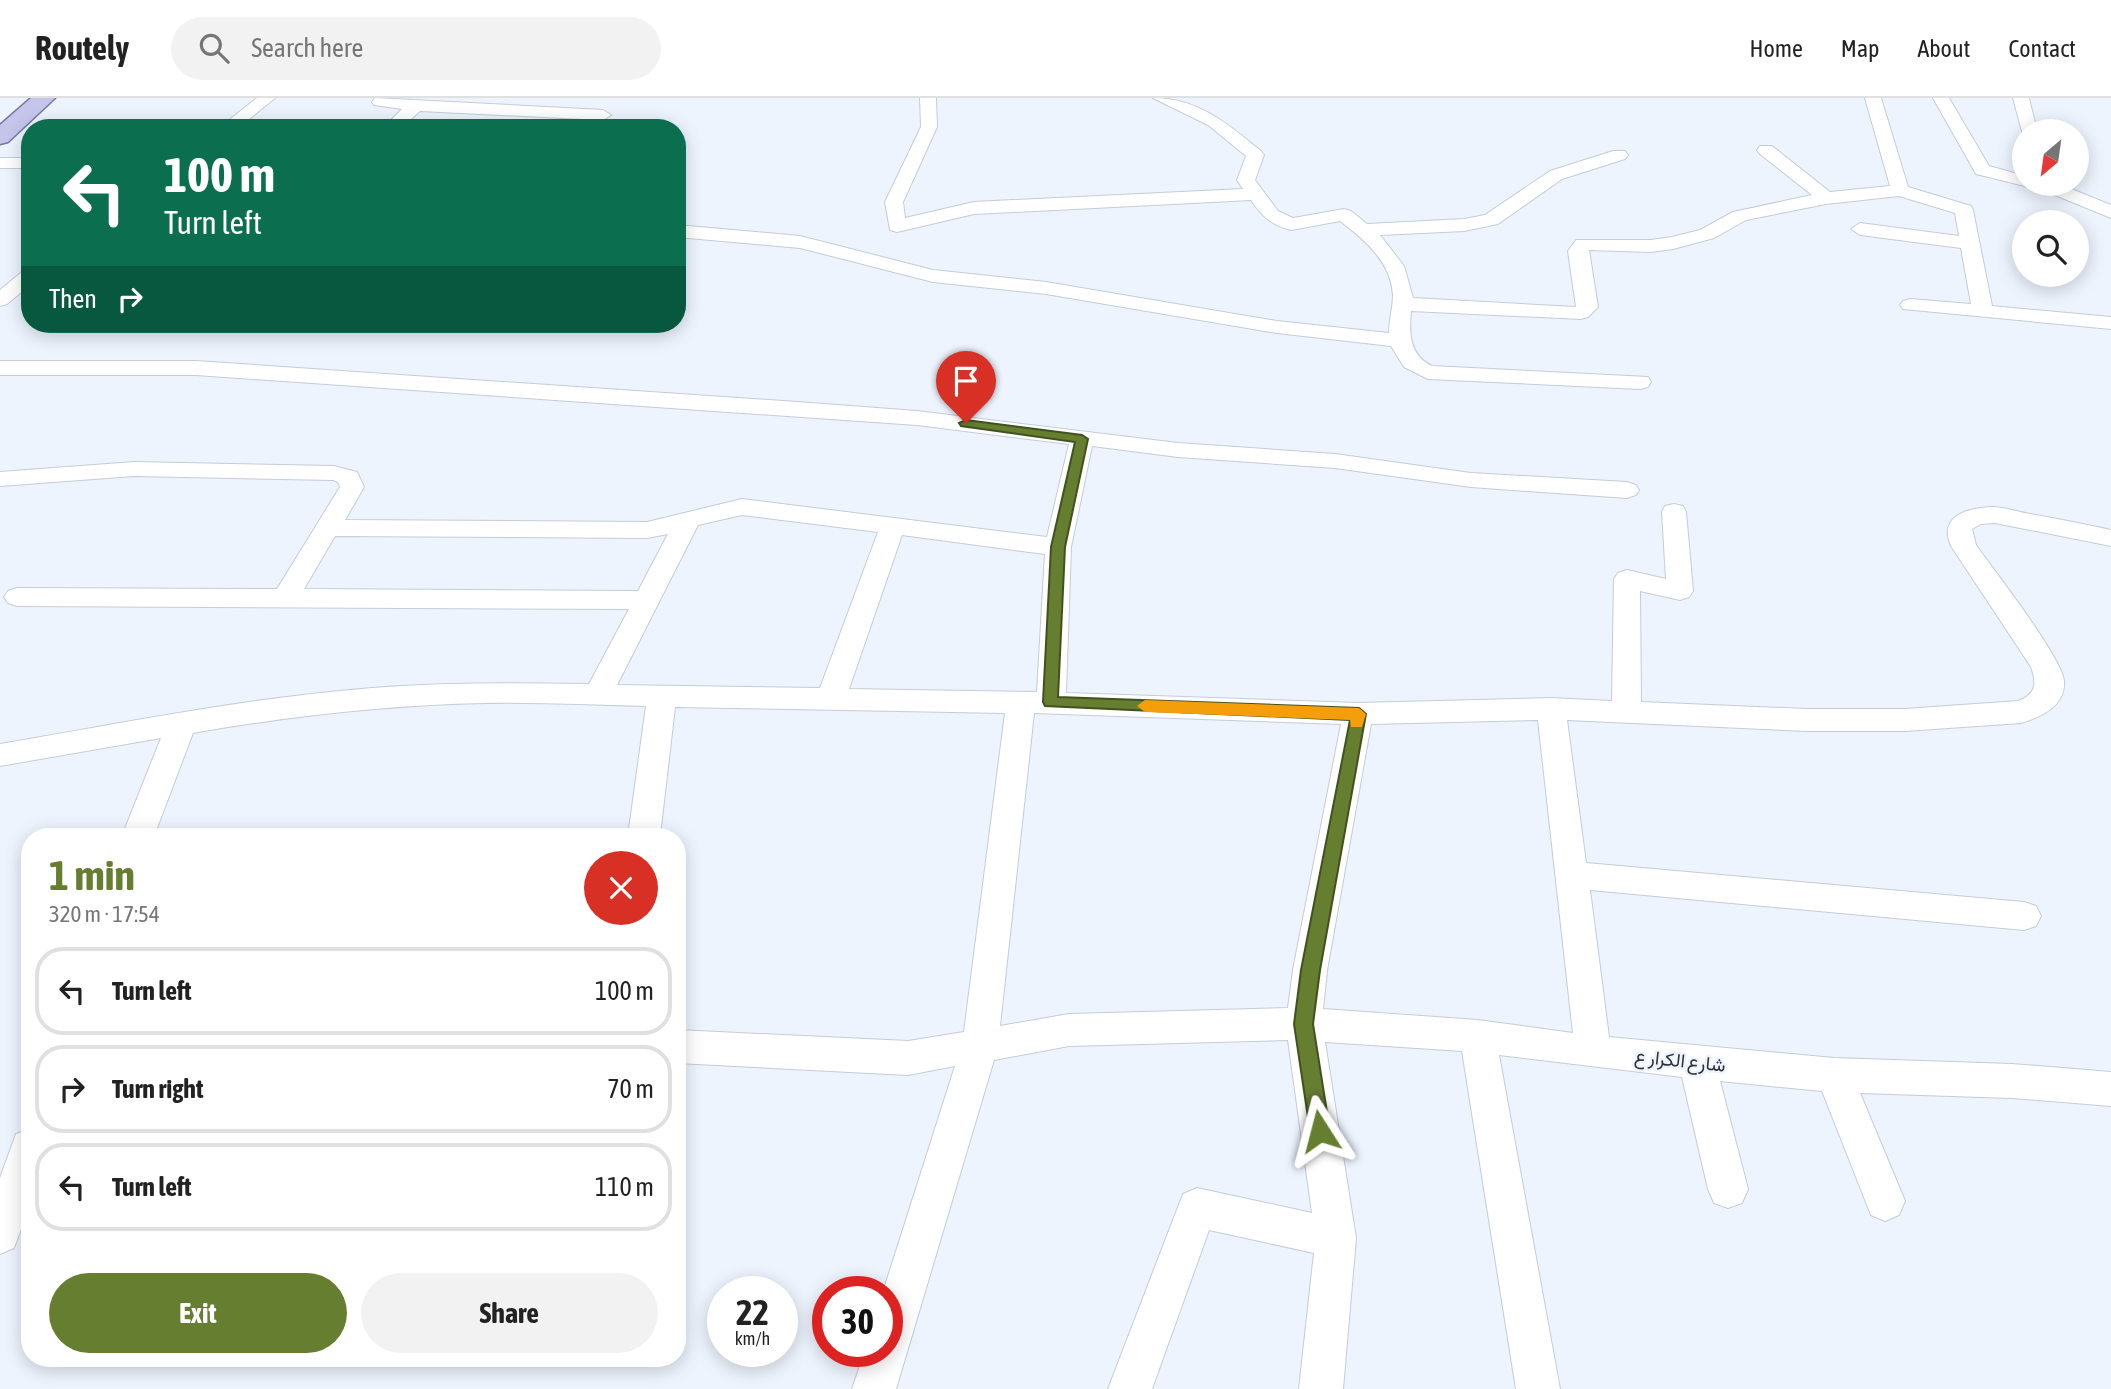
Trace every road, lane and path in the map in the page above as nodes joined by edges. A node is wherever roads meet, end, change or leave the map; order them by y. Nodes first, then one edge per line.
1 (44, 98) edge
2 (267, 98) edge
3 (384, 98) edge
4 (928, 98) edge
5 (1161, 98) edge
6 (1873, 98) edge
7 (1941, 98) edge
8 (2021, 98) edge
9 (416, 106) junction
10 (603, 115) dead end
11 (239, 119) edge
12 (401, 119) edge
13 (2026, 119) edge
14 (0, 137) edge
15 (1766, 150) dead end
16 (1619, 155) dead end
17 (0, 163) edge
18 (21, 163) edge
19 (1989, 174) junction
20 (2012, 179) edge
21 (1900, 190) junction
22 (1256, 194) junction
23 (2072, 196) edge
24 (1826, 198) junction
25 (1964, 210) junction
26 (2111, 212) edge
27 (1860, 229) dead end
28 (1363, 230) junction
29 (686, 232) edge
30 (1970, 243) junction
31 (21, 282) edge
32 (0, 300) edge
33 (1402, 304) junction
34 (1910, 305) dead end
35 (1982, 310) junction
36 (2111, 323) edge
37 (1402, 341) junction
38 (0, 368) edge
39 (1640, 382) dead end
40 (1082, 439) junction
41 (0, 479) edge
42 (1628, 490) dead end
43 (1674, 512) dead end
44 (688, 520) junction
45 (328, 528) junction
46 (892, 528) junction
47 (2111, 538) edge
48 (1058, 547) junction
49 (17, 597) dead end
50 (285, 598) junction
51 (644, 600) junction
52 (597, 696) junction
53 (662, 697) junction
54 (831, 699) junction
55 (1036, 702) junction
56 (1551, 709) junction
57 (1626, 712) junction
58 (1359, 714) junction
59 (182, 723) junction
60 (0, 755) edge
61 (141, 828) edge
62 (645, 828) edge
63 (1573, 875) junction
64 (2024, 916) dead end
65 (1304, 1024) junction
66 (1478, 1036) junction
67 (980, 1045) junction
68 (686, 1046) edge
69 (1593, 1052) junction
70 (1697, 1062) junction
71 (1834, 1075) junction
72 (2111, 1089) edge
73 (21, 1173) edge
74 (1728, 1189) dead end
75 (1885, 1201) dead end
76 (0, 1234) edge
77 (1336, 1238) junction
78 (903, 1297) edge
79 (881, 1367) edge
80 (874, 1389) edge
81 (1130, 1389) edge
82 (1321, 1389) edge
83 (1538, 1389) edge

1 - 14 main road
2 - 11 street
3 - 9 street
4 - 22 street
5 - 22 street
6 - 21 street
7 - 19 street
8 - 13 street
9 - 10 street
9 - 12 street
15 - 24 street
16 - 28 street
17 - 18 street
19 - 20 street
19 - 25 street
21 - 24 street
21 - 25 street
22 - 28 street
23 - 26 street
24 - 33 street
25 - 30 street
27 - 30 street
28 - 33 street
29 - 37 street
30 - 35 street
31 - 32 street
33 - 37 street
34 - 35 street
35 - 36 street
37 - 39 street
38 - 40 street
40 - 42 street
40 - 48 street
41 - 45 street
43 - 57 street
44 - 45 street
44 - 46 street
44 - 51 street
45 - 50 street
46 - 48 street
46 - 54 street
47 - 57 street
48 - 55 street
49 - 50 street
50 - 51 street
51 - 52 street
52 - 53 street
52 - 59 street
53 - 54 street
53 - 62 street
54 - 55 street
55 - 58 street
55 - 67 street
56 - 57 street
56 - 58 street
56 - 63 street
58 - 65 street
59 - 60 street
59 - 61 street
63 - 64 street
63 - 69 street
65 - 66 street, شارع الكرار ع
65 - 67 street, شارع الكرار ع
65 - 77 street
66 - 69 street, شارع الكرار ع
66 - 83 street
67 - 68 street, شارع الكرار ع
67 - 78 street
69 - 70 street, شارع الكرار ع
70 - 71 street, شارع الكرار ع
70 - 74 street
71 - 72 street, شارع الكرار ع
71 - 75 street
73 - 76 street
77 - 81 street
77 - 82 street
79 - 80 street

